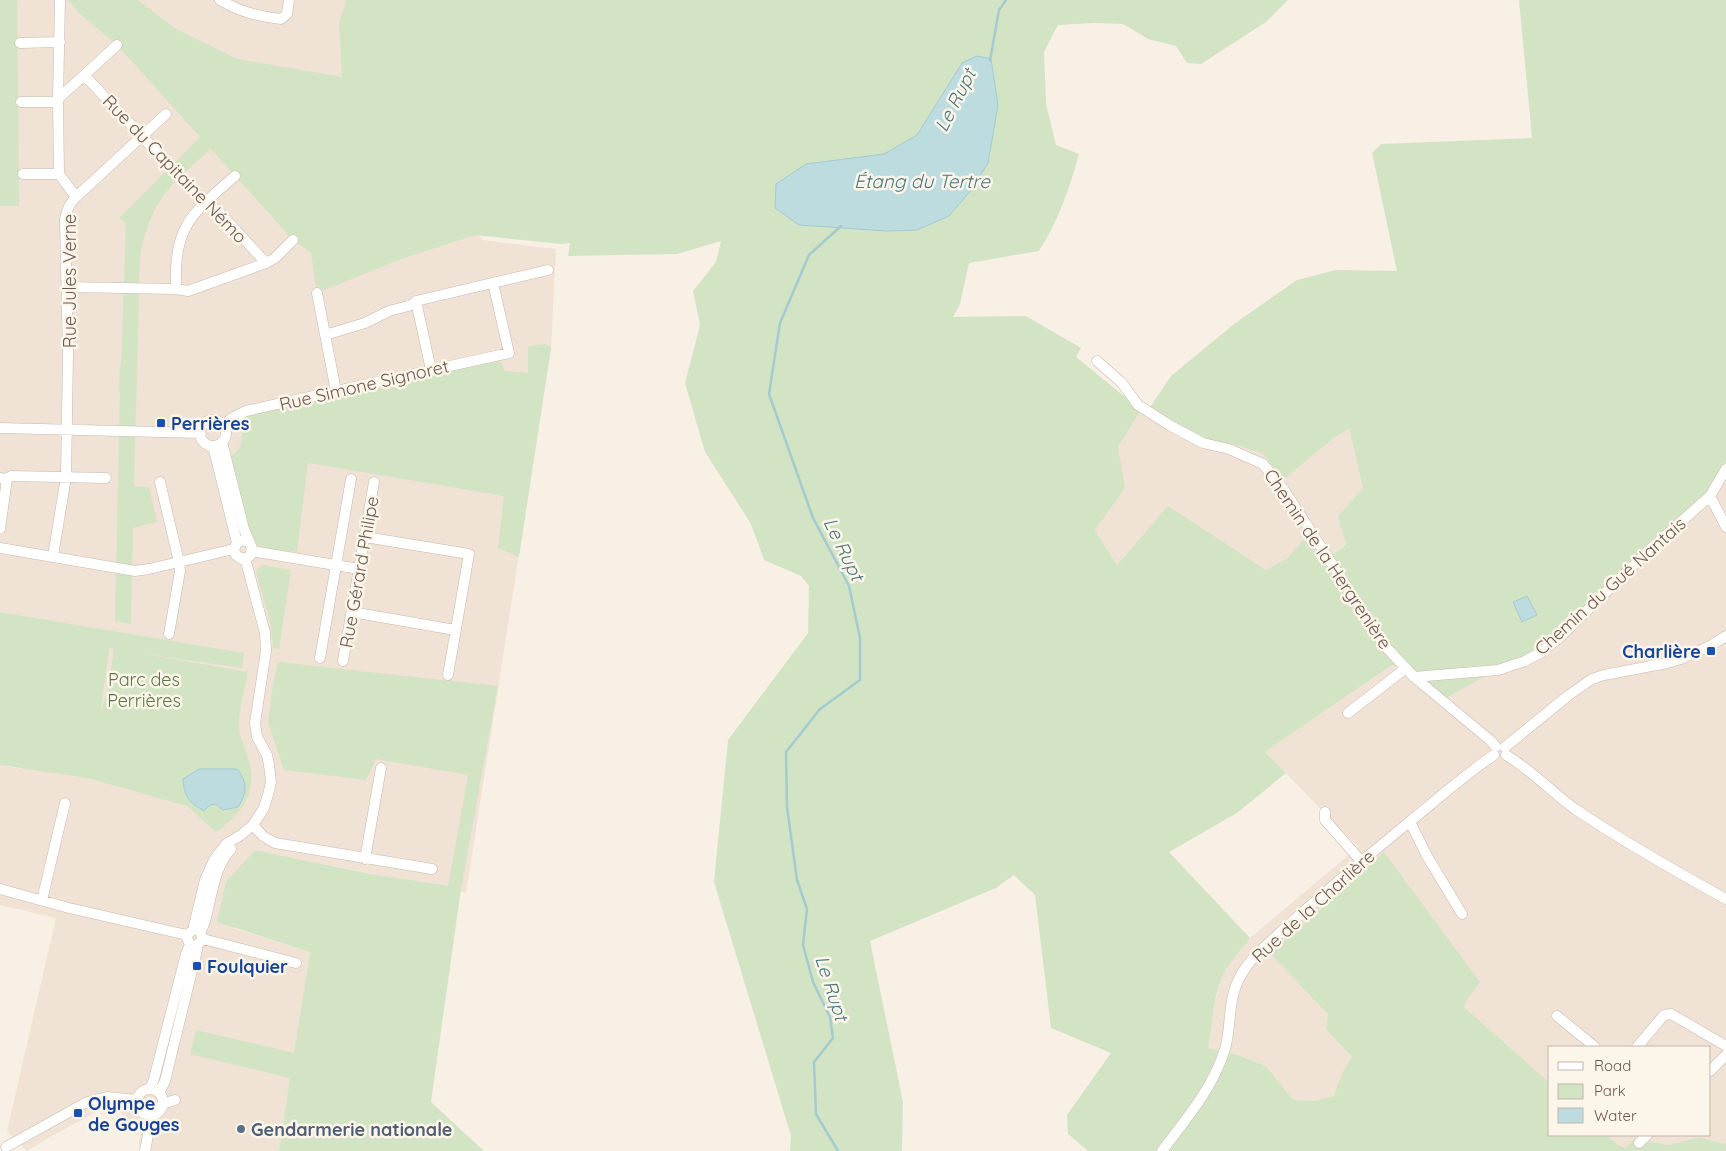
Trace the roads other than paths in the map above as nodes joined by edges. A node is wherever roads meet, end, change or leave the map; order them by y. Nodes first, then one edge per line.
1 (60, 0) edge
2 (220, 0) edge
3 (289, 0) edge
4 (60, 42) junction
5 (20, 43) dead end
6 (117, 45) dead end
7 (84, 75) junction
8 (58, 101) junction
9 (21, 102) dead end
10 (166, 114) dead end
11 (142, 136) junction
12 (23, 174) dead end
13 (59, 174) junction
14 (235, 176) dead end
15 (76, 197) junction
16 (204, 202) junction
17 (293, 240) dead end
18 (266, 262) junction
19 (548, 270) dead end
20 (494, 284) junction
21 (67, 287) junction
22 (176, 290) junction
23 (317, 294) dead end
24 (416, 301) junction
25 (325, 335) junction
26 (1097, 361) dead end
27 (431, 370) junction
28 (336, 391) junction
29 (224, 426) junction
30 (0, 428) edge
31 (67, 430) junction
32 (201, 433) junction
33 (218, 444) junction
34 (1726, 469) edge
35 (66, 477) junction
36 (3, 478) edge
37 (106, 478) dead end
38 (350, 479) dead end
39 (160, 482) dead end
40 (374, 482) dead end
41 (1710, 496) junction
42 (1726, 527) edge
43 (0, 529) edge
44 (365, 537) junction
45 (235, 546) junction
46 (0, 548) edge
47 (249, 551) junction
48 (53, 556) junction
49 (180, 562) junction
50 (337, 565) junction
51 (359, 569) junction
52 (352, 612) junction
53 (455, 630) junction
54 (169, 634) dead end
55 (1726, 636) edge
56 (320, 658) dead end
57 (342, 661) dead end
58 (1406, 668) junction
59 (448, 675) dead end
60 (1414, 677) junction
61 (1348, 713) dead end
62 (1500, 751) junction
63 (381, 768) dead end
64 (65, 803) dead end
65 (1325, 812) dead end
66 (1410, 822) junction
67 (253, 826) junction
68 (365, 859) junction
69 (1361, 861) junction
70 (432, 869) dead end
71 (0, 890) edge
72 (1726, 899) edge
73 (42, 900) junction
74 (1462, 914) dead end
75 (195, 937) junction
76 (296, 963) dead end
77 (1557, 1016) dead end
78 (1594, 1046) edge
79 (1638, 1046) edge
80 (1726, 1046) edge
81 (1726, 1055) edge
82 (1711, 1070) edge
83 (155, 1091) junction
84 (137, 1100) junction
85 (175, 1100) dead end
86 (162, 1104) junction
87 (152, 1114) junction
88 (1646, 1136) edge
89 (1639, 1143) dead end
90 (5, 1146) edge
91 (145, 1151) edge
92 (1162, 1151) edge

1 - 4 street
2 - 3 street
4 - 5 street
4 - 8 street
6 - 7 street
7 - 8 street
7 - 11 street, Rue du Capitaine Némo
8 - 9 street
8 - 13 street
10 - 11 street, Rue Jules Verne
11 - 15 street, Rue Jules Verne
11 - 16 street, Rue du Capitaine Némo
12 - 13 street
13 - 15 street
14 - 16 street
15 - 21 street, Rue Jules Verne
16 - 18 street, Rue du Capitaine Némo
16 - 22 street
17 - 18 street
18 - 22 street
19 - 20 street
20 - 24 street
20 - 27 street, Rue Simone Signoret
21 - 22 street
21 - 31 street, Rue Jules Verne
23 - 25 street
24 - 25 street
24 - 27 street
25 - 28 street
26 - 58 street, Chemin de la Hergrenière
27 - 28 street, Rue Simone Signoret
28 - 29 street, Rue Simone Signoret
29 - 32 street
29 - 33 street
30 - 31 street
31 - 32 street
31 - 35 street, Rue Jules Verne
32 - 33 street
33 - 45 street
33 - 47 street
34 - 41 street, Chemin du Gué Nantais
35 - 36 street
35 - 37 street
35 - 48 street, Rue Jules Verne
36 - 43 street
38 - 50 street
39 - 49 street
40 - 44 street, Rue Gérard Philipe
41 - 42 street
41 - 60 street, Chemin du Gué Nantais
44 - 51 street, Rue Gérard Philipe
44 - 53 street
45 - 47 street
45 - 47 street
45 - 49 street
46 - 48 street
47 - 50 street
47 - 67 street
48 - 49 street
49 - 54 street
50 - 51 street
50 - 56 street
51 - 52 street, Rue Gérard Philipe
52 - 53 street
52 - 57 street, Rue Gérard Philipe
53 - 59 street
55 - 62 street, Rue de la Charlière
58 - 60 street, Chemin de la Hergrenière
58 - 61 street
60 - 62 street, Chemin de la Hergrenière
62 - 66 street, Rue de la Charlière
62 - 72 street, Chemin de la Hergrenière
63 - 68 street
64 - 73 street
65 - 69 street
66 - 69 street, Rue de la Charlière
66 - 74 street
67 - 68 street
67 - 75 street
68 - 70 street
69 - 92 street, Rue de la Charlière
71 - 73 street
73 - 75 street
75 - 76 street
75 - 83 street
77 - 78 street
79 - 80 street
81 - 82 street
83 - 84 street
83 - 86 street
84 - 87 street
84 - 90 street
85 - 86 street
86 - 87 street
87 - 91 street
88 - 89 street

